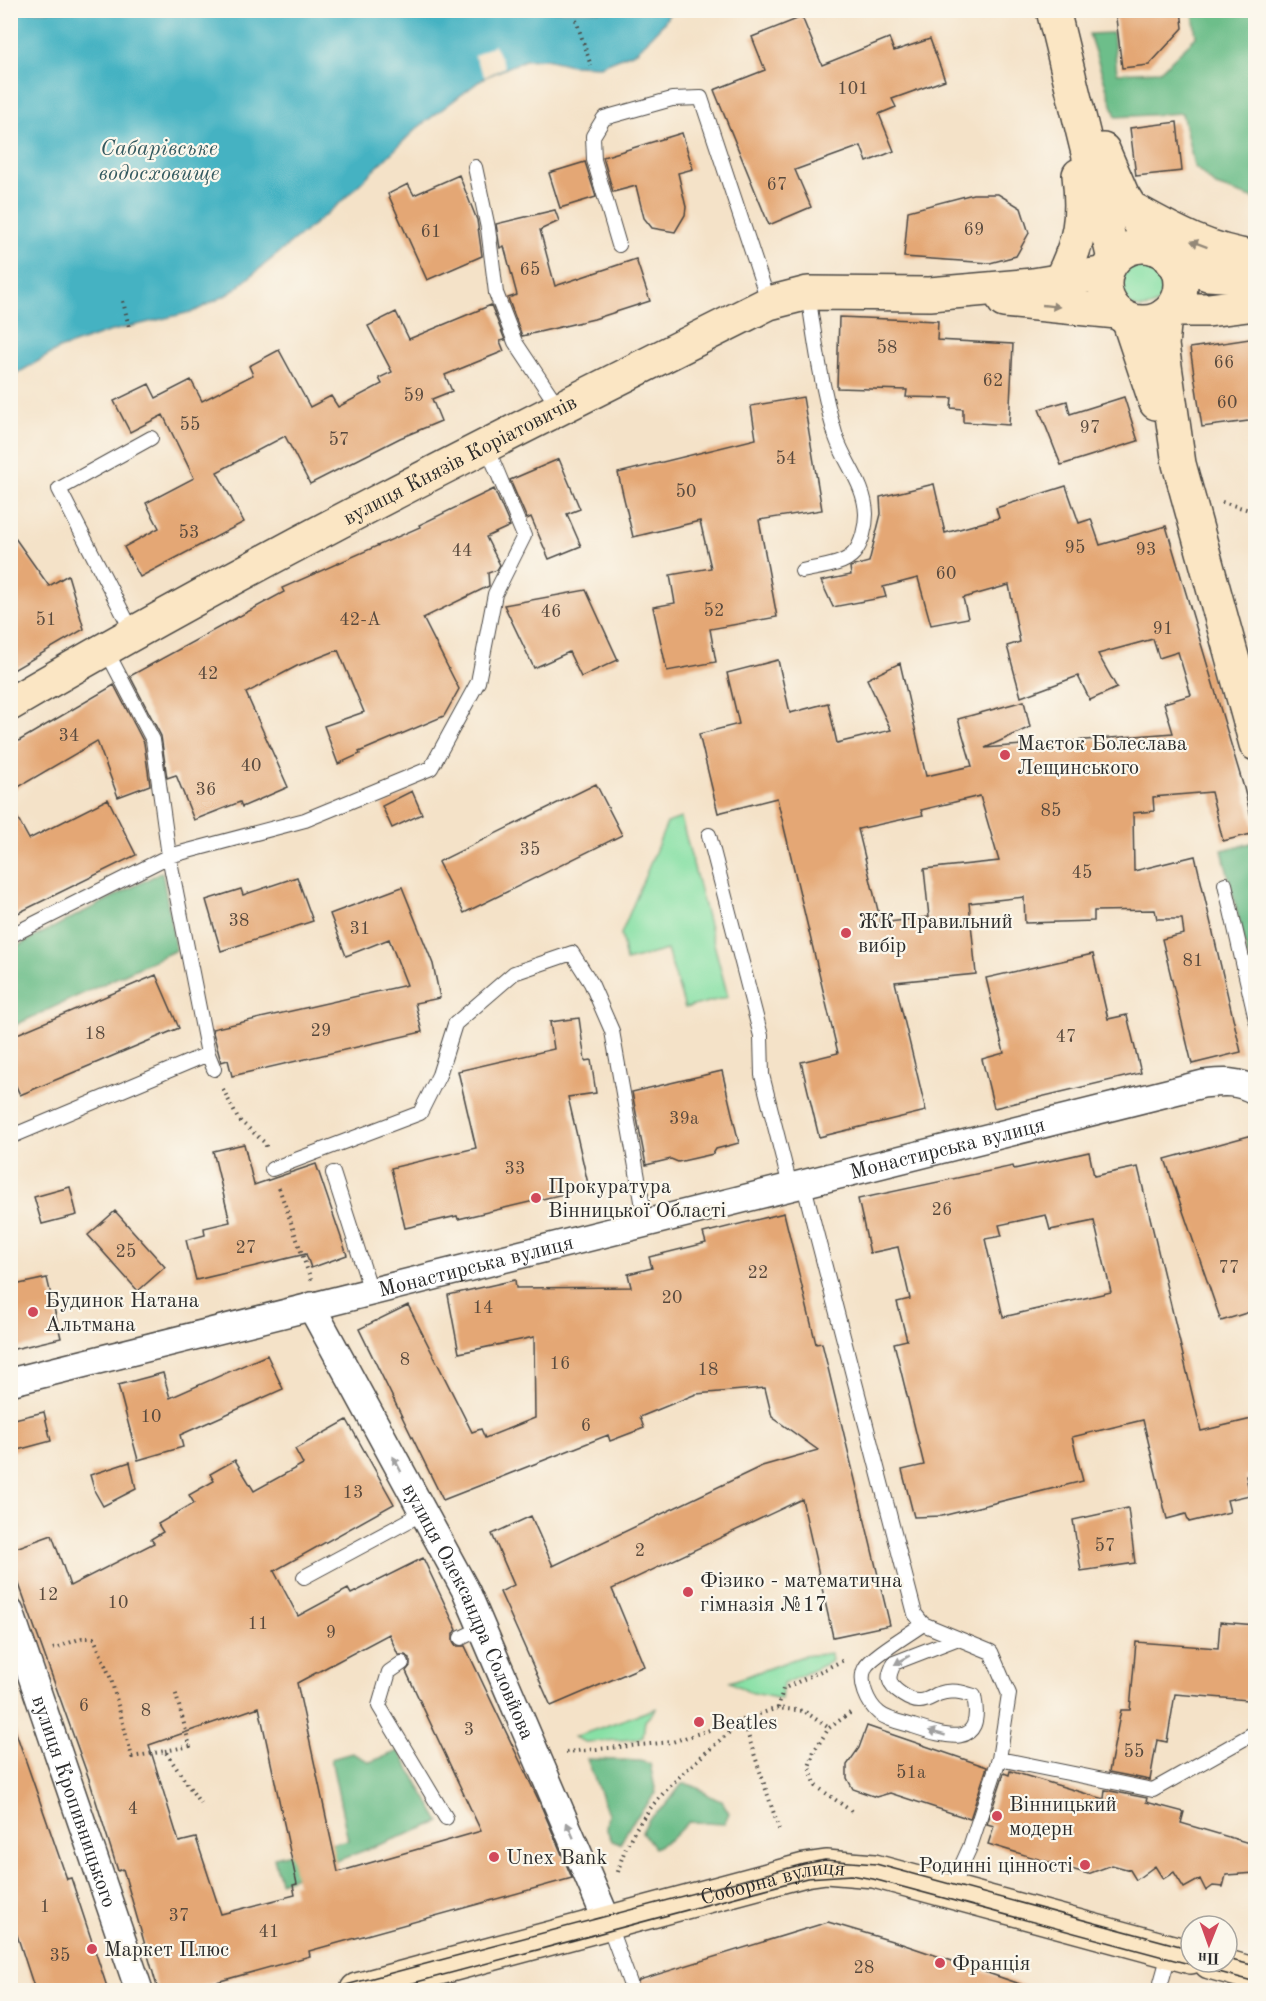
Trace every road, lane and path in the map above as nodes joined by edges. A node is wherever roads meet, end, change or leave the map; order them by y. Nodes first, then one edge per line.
1 (1053, 10) edge
2 (576, 20) dead end
3 (591, 66) dead end
4 (1067, 69) junction
5 (475, 167) dead end
6 (1132, 209) junction
7 (1082, 223) junction
8 (619, 245) dead end
9 (1164, 254) junction
10 (1256, 258) edge
11 (1110, 266) junction
12 (1256, 278) edge
13 (1061, 279) junction
14 (808, 293) junction
15 (930, 294) junction
16 (123, 301) dead end
17 (769, 303) junction
18 (1256, 304) edge
19 (1168, 313) junction
20 (1122, 316) junction
21 (129, 327) dead end
22 (559, 408) junction
23 (151, 438) dead end
24 (486, 445) junction
25 (1179, 464) junction
26 (1218, 501) dead end
27 (1256, 512) edge
28 (802, 571) dead end
29 (133, 633) junction
30 (105, 648) junction
31 (10, 704) edge
32 (1256, 744) edge
33 (709, 835) dead end
34 (169, 856) junction
35 (1225, 884) dead end
36 (10, 936) edge
37 (1256, 1020) edge
38 (208, 1054) junction
39 (214, 1069) joint
40 (1256, 1091) edge
41 (10, 1137) edge
42 (272, 1169) junction
43 (333, 1173) dead end
44 (796, 1184) junction
45 (643, 1223) junction
46 (371, 1291) junction
47 (315, 1305) junction
48 (10, 1382) edge
49 (423, 1513) junction
50 (304, 1577) dead end
51 (10, 1612) edge
52 (923, 1624) junction
53 (956, 1639) junction
54 (27, 1659) junction
55 (402, 1663) dead end
56 (175, 1691) dead end
57 (856, 1705) dead end
58 (743, 1720) junction
59 (829, 1728) junction
60 (1256, 1732) edge
61 (165, 1751) junction
62 (569, 1751) dead end
63 (999, 1759) junction
64 (200, 1803) dead end
65 (854, 1813) dead end
66 (446, 1818) dead end
67 (780, 1832) dead end
68 (617, 1876) dead end
69 (950, 1891) junction
70 (608, 1923) junction
71 (1179, 1954) edge
72 (1179, 1956) edge
73 (1239, 1970) edge
74 (1256, 1975) edge
75 (630, 1983) dead end
76 (140, 1990) edge
77 (357, 1990) edge
78 (1159, 1990) edge

1 - 4 street
2 - 3 path
4 - 6 street
4 - 7 street
4 - 11 street
5 - 22 lane
6 - 9 street
10 -> 6 street
7 - 11 street
7 - 13 street
8 - 17 lane
9 - 11 street
9 - 12 street
9 - 19 street
11 - 13 street, вулиця Князів Коріатовичів
11 - 20 street
13 - 15 street, вулиця Князів Коріатовичів
14 - 15 street, вулиця Князів Коріатовичів
14 - 17 street, вулиця Князів Коріатовичів
14 - 28 lane
15 -> 20 street, вулиця Князів Коріатовичів
16 - 21 path
17 - 22 street, вулиця Князів Коріатовичів
18 - 19 street
19 - 20 street
19 - 25 street
20 - 25 street
22 - 24 street, вулиця Князів Коріатовичів
23 - 29 lane
24 - 29 street, вулиця Князів Коріатовичів
24 - 34 lane
25 - 32 street
26 - 27 path
29 - 30 street, вулиця Князів Коріатовичів
30 - 31 street, вулиця Князів Коріатовичів
30 - 34 lane
33 - 44 lane
34 - 36 lane
34 - 38 lane
35 - 37 lane
38 - 39 lane
38 - 41 lane
39 - 42 path
40 - 44 street, Монастирська вулиця
42 - 45 lane
42 - 47 path
43 - 46 lane
44 - 45 street, Монастирська вулиця
44 - 52 lane
45 - 46 street, Монастирська вулиця
46 - 47 street, Монастирська вулиця
47 - 48 street, Монастирська вулиця
49 -> 47 street, вулиця Олександра Соловйова
49 - 50 lane
70 -> 49 street, вулиця Олександра Соловйова
51 - 54 street, вулиця Кропивницького
52 - 53 lane
53 -> 52 lane
53 - 63 lane
54 - 61 path
54 - 76 street, вулиця Кропивницького
55 - 66 lane
56 - 61 path
57 - 59 path
58 - 59 path
58 - 62 path
58 - 67 path
58 - 68 path
59 - 65 path
60 - 63 lane
61 - 64 path
63 - 69 lane
69 - 70 street, Соборна вулиця
69 - 71 street, Соборна вулиця
70 - 75 lane
70 - 77 street, Соборна вулиця
72 - 78 lane
73 - 74 street

